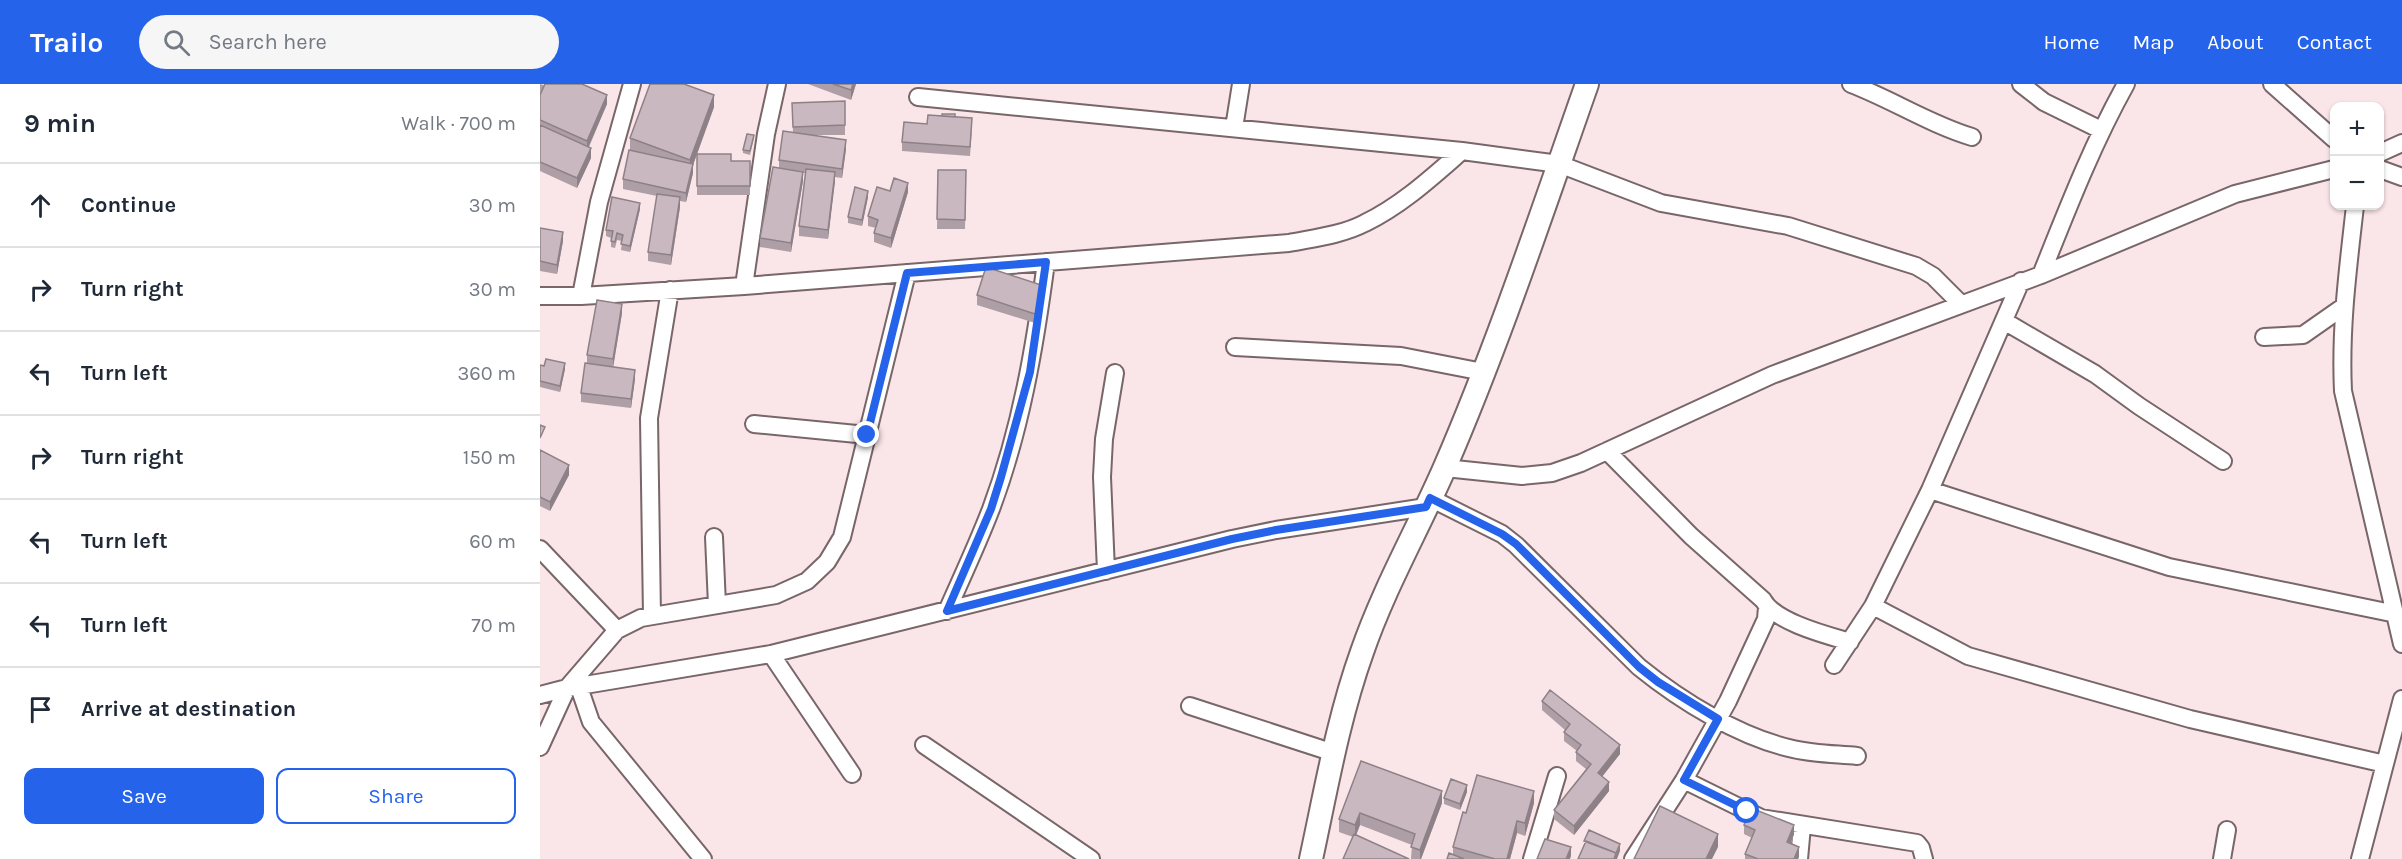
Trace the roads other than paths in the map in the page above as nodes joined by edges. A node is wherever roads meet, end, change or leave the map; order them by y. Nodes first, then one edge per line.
1 (632, 84) edge
2 (777, 84) edge
3 (1241, 84) edge
4 (1587, 84) edge
5 (1851, 84) edge
6 (2020, 84) edge
7 (2126, 84) edge
8 (2272, 84) edge
9 (918, 97) dead end
10 (1234, 128) junction
11 (2101, 130) junction
12 (1972, 136) dead end
13 (2330, 136) edge
14 (2402, 142) edge
15 (1462, 151) junction
16 (2384, 151) edge
17 (1559, 165) junction
18 (2330, 170) edge
19 (2384, 171) edge
20 (2402, 177) edge
21 (2355, 210) edge
22 (1046, 262) junction
23 (907, 273) junction
24 (2041, 275) junction
25 (2021, 281) junction
26 (744, 286) junction
27 (670, 290) junction
28 (540, 296) edge
29 (581, 296) junction
30 (1961, 304) junction
31 (2343, 307) junction
32 (2004, 321) junction
33 (2264, 337) dead end
34 (1234, 347) dead end
35 (1483, 372) junction
36 (1115, 373) dead end
37 (754, 424) dead end
38 (867, 435) junction
39 (1607, 451) junction
40 (2223, 461) dead end
41 (1445, 468) junction
42 (1930, 490) junction
43 (1428, 503) junction
44 (714, 537) dead end
45 (540, 549) edge
46 (1106, 571) junction
47 (717, 605) junction
48 (1873, 606) junction
49 (1767, 608) junction
50 (947, 611) junction
51 (2396, 614) junction
52 (652, 616) junction
53 (617, 630) junction
54 (1850, 642) junction
55 (2402, 644) edge
56 (771, 654) junction
57 (1834, 665) dead end
58 (573, 687) junction
59 (540, 695) edge
60 (2402, 699) edge
61 (1190, 706) dead end
62 (1718, 719) junction
63 (924, 745) dead end
64 (540, 747) edge
65 (1334, 753) junction
66 (1857, 756) dead end
67 (2385, 764) junction
68 (852, 774) dead end
69 (1557, 776) dead end
70 (1684, 780) junction
71 (1802, 826) junction
72 (2227, 830) dead end
73 (703, 859) edge
74 (1091, 859) edge
75 (1311, 859) edge
76 (1532, 859) edge
77 (1633, 859) edge
78 (1799, 859) edge
79 (1924, 859) edge
80 (2222, 859) edge
81 (2360, 859) edge

1 - 29 street
2 - 26 street
3 - 10 street
4 - 17 street
5 - 12 street
6 - 11 street
7 - 11 street
8 - 13 street
9 - 10 street
10 - 15 street
11 - 24 street
14 - 16 street
15 - 17 street
15 - 22 street
17 - 30 street
17 - 35 street
18 - 24 street
19 - 20 street
21 - 31 street
22 - 23 street
22 - 50 street
23 - 26 street
23 - 38 street
24 - 25 street
25 - 30 street
25 - 32 street
26 - 27 street
27 - 29 street
27 - 52 street
28 - 29 street
30 - 39 street
31 - 33 street
31 - 51 street
32 - 40 street
32 - 42 street
34 - 35 street
35 - 41 street
36 - 46 street
37 - 38 street
38 - 47 street
39 - 41 street
39 - 49 street
41 - 43 street
42 - 48 street
42 - 51 street
43 - 46 street
43 - 62 street
43 - 65 street
44 - 47 street
45 - 53 street
46 - 50 street
47 - 52 street
48 - 54 street
48 - 67 street
49 - 54 street
49 - 62 street
50 - 56 street
51 - 55 street
52 - 53 street
53 - 58 street
54 - 57 street
56 - 58 street
56 - 68 street
58 - 59 street
58 - 64 street
58 - 73 street
60 - 67 street
61 - 65 street
62 - 66 street
62 - 70 street
63 - 74 street
65 - 75 street
67 - 81 street
69 - 76 street
70 - 71 street
70 - 77 street
71 - 78 street
71 - 79 street
72 - 80 street

